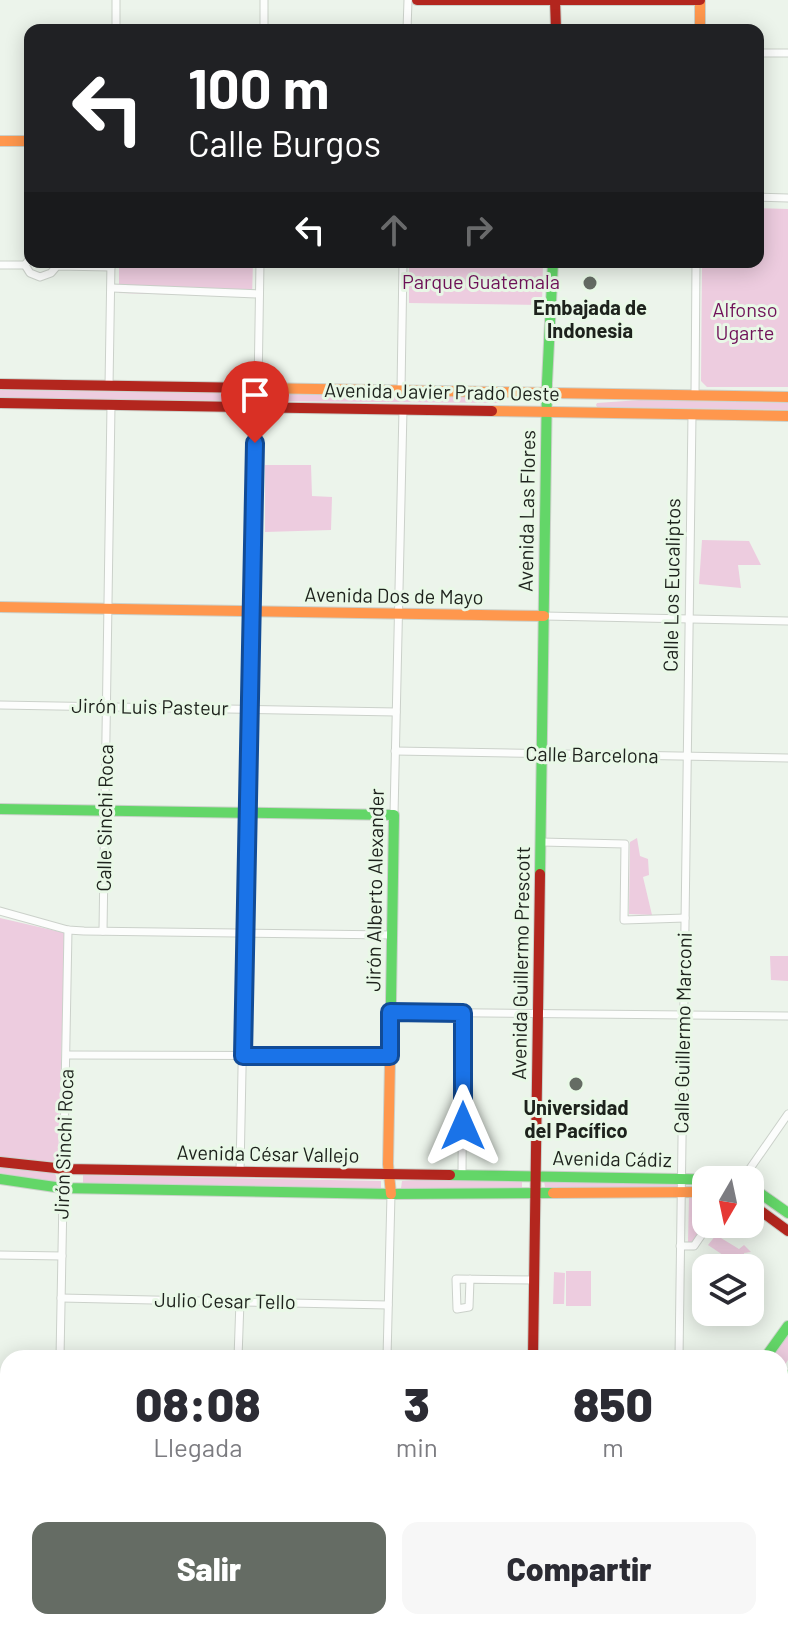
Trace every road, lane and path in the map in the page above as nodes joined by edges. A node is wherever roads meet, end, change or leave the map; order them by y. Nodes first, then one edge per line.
1 (116, 0) edge
2 (264, 0) edge
3 (408, 0) edge
4 (417, 0) edge
5 (700, 0) edge
6 (555, 1) edge
7 (116, 24) edge
8 (264, 24) edge
9 (407, 24) edge
10 (556, 24) edge
11 (700, 24) edge
12 (764, 53) edge
13 (788, 53) edge
14 (0, 141) edge
15 (24, 141) edge
16 (764, 197) edge
17 (788, 198) edge
18 (24, 262) edge
19 (0, 265) edge
20 (29, 268) edge
21 (54, 268) edge
22 (111, 268) edge
23 (260, 268) edge
24 (403, 268) edge
25 (553, 268) edge
26 (696, 268) edge
27 (112, 288) junction
28 (259, 294) junction
29 (0, 384) edge
30 (109, 386) junction
31 (258, 388) junction
32 (401, 390) junction
33 (499, 392) junction
34 (547, 393) junction
35 (597, 394) junction
36 (695, 395) junction
37 (788, 397) edge
38 (0, 403) edge
39 (111, 405) junction
40 (255, 407) junction
41 (403, 409) junction
42 (497, 411) junction
43 (547, 412) junction
44 (596, 413) junction
45 (692, 415) junction
46 (788, 416) edge
47 (0, 607) edge
48 (108, 609) junction
49 (253, 612) junction
50 (398, 614) junction
51 (544, 616) junction
52 (689, 619) junction
53 (788, 621) edge
54 (0, 705) edge
55 (107, 707) junction
56 (251, 709) junction
57 (396, 712) junction
58 (395, 751) junction
59 (542, 754) junction
60 (687, 756) junction
61 (788, 758) edge
62 (0, 809) edge
63 (105, 811) junction
64 (248, 813) junction
65 (394, 815) junction
66 (541, 842) junction
67 (0, 911) edge
68 (685, 918) junction
69 (68, 930) junction
70 (103, 931) junction
71 (246, 932) junction
72 (392, 935) junction
73 (390, 1012) junction
74 (463, 1013) junction
75 (538, 1014) junction
76 (684, 1016) junction
77 (788, 1016) edge
78 (67, 1055) junction
79 (243, 1056) junction
80 (390, 1056) junction
81 (788, 1114) edge
82 (0, 1162) edge
83 (749, 1166) edge
84 (65, 1169) junction
85 (240, 1172) junction
86 (388, 1174) junction
87 (462, 1175) junction
88 (536, 1176) junction
89 (0, 1179) edge
90 (681, 1179) junction
91 (692, 1179) edge
92 (62, 1188) junction
93 (681, 1192) junction
94 (692, 1192) edge
95 (535, 1193) junction
96 (391, 1194) junction
97 (764, 1196) edge
98 (764, 1213) edge
99 (788, 1213) edge
100 (788, 1231) edge
101 (699, 1238) edge
102 (680, 1246) junction
103 (0, 1255) edge
104 (62, 1256) junction
105 (470, 1279) junction
106 (534, 1280) junction
107 (61, 1298) junction
108 (240, 1301) junction
109 (388, 1305) junction
110 (788, 1326) edge
111 (60, 1350) edge
112 (238, 1350) edge
113 (387, 1350) edge
114 (533, 1350) edge
115 (679, 1350) edge
116 (771, 1350) edge

1 - 7 street
2 - 8 street
3 - 9 street
4 - 6 main road
5 - 6 main road
5 - 11 main road
6 - 10 main road
12 - 13 street
14 - 15 main road
16 - 17 street
18 - 19 street
20 - 21 street
22 - 27 street
23 - 28 street
24 - 32 street
25 - 34 main road, Avenida Las Flores
26 - 36 street
27 - 28 street
27 - 30 street
28 - 31 street
29 - 30 main road, Avenida Javier Prado Oeste
30 - 31 main road, Avenida Javier Prado Oeste
31 - 32 main road, Avenida Javier Prado Oeste
32 - 33 main road, Avenida Javier Prado Oeste
33 - 34 main road, Avenida Javier Prado Oeste
33 - 42 main road
34 - 35 main road, Avenida Javier Prado Oeste
34 - 43 main road, Avenida Las Flores
35 - 36 main road, Avenida Javier Prado Oeste
35 - 44 main road
36 - 37 main road, Avenida Javier Prado Oeste
38 - 39 main road, Avenida Javier Prado Oeste
39 - 40 main road, Avenida Javier Prado Oeste
39 - 48 street, Calle Sinchi Roca
40 - 41 main road, Avenida Javier Prado Oeste
40 - 49 street
41 - 42 main road, Avenida Javier Prado Oeste
41 - 50 street, Jirón Alberto Alexander
42 - 43 main road, Avenida Javier Prado Oeste
43 - 44 main road, Avenida Javier Prado Oeste
43 - 51 main road, Avenida Las Flores
44 - 45 main road, Avenida Javier Prado Oeste
45 - 46 main road, Avenida Javier Prado Oeste
45 - 52 street, Calle Los Eucaliptos
47 - 48 main road, Avenida Dos de Mayo
48 - 49 main road, Avenida Dos de Mayo
48 - 55 street, Calle Sinchi Roca
49 - 50 main road, Avenida Dos de Mayo
49 - 56 street
50 - 51 main road, Avenida Dos de Mayo
50 - 57 street, Jirón Alberto Alexander
51 - 52 street, Avenida Dos de Mayo
51 - 59 main road, Avenida Guillermo Prescott
52 - 53 street, Avenida Dos de Mayo
52 - 60 street, Calle Los Eucaliptos
54 - 55 street, Jirón Luis Pasteur
55 - 56 street, Jirón Luis Pasteur
55 - 63 street, Calle Sinchi Roca
56 - 57 street, Jirón Luis Pasteur
56 - 64 street
57 - 58 street, Jirón Alberto Alexander
58 - 59 street, Calle Barcelona
58 - 65 street, Jirón Alberto Alexander
59 - 60 street, Calle Barcelona
59 - 66 main road, Avenida Guillermo Prescott
60 - 61 street, Calle Barcelona
60 - 68 street, Calle Guillermo Marconi
62 - 63 main road
63 - 64 main road
63 - 70 street, Calle Sinchi Roca
64 - 65 main road
64 - 71 street
65 - 72 main road, Jirón Alberto Alexander
66 - 68 street
66 - 75 main road, Avenida Guillermo Prescott
67 - 69 street
68 - 76 street, Calle Guillermo Marconi
69 - 70 street
69 - 78 street, Jirón Sinchi Roca
70 - 71 street
71 - 72 street
71 - 79 street
72 - 73 main road, Jirón Alberto Alexander
73 - 74 street
73 - 80 main road, Jirón Alberto Alexander
74 - 75 street
74 - 87 street
75 - 76 street
75 - 88 main road, Avenida Guillermo Prescott
76 - 77 street
76 - 90 street, Calle Guillermo Marconi
78 - 79 street
78 - 84 street, Jirón Sinchi Roca
79 - 80 street
79 - 85 street
80 - 86 main road, Jirón Alberto Alexander
81 - 83 street
82 - 84 main road, Avenida César Vallejo
84 - 85 main road, Avenida César Vallejo
84 - 92 street, Jirón Sinchi Roca
85 - 86 main road, Avenida César Vallejo
86 - 87 main road, Avenida César Vallejo
86 - 96 main road, Jirón Alberto Alexander
87 - 88 main road, Avenida César Vallejo
88 - 90 main road, Avenida Cádiz
88 - 95 main road, Avenida Guillermo Prescott
89 - 92 main road, Avenida César Vallejo
90 - 91 main road, Avenida Cádiz
90 - 93 street, Calle Guillermo Marconi
92 - 96 main road, Avenida César Vallejo
92 - 104 street, Jirón Sinchi Roca
93 - 94 main road, Avenida Cádiz
93 - 95 main road, Avenida Cádiz
93 - 102 street, Calle Guillermo Marconi
95 - 96 main road, Avenida César Vallejo
95 - 106 main road, Avenida Guillermo Prescott
96 - 109 street, Jirón Alberto Alexander
97 - 99 main road
98 - 100 main road
101 - 102 street
102 - 115 street, Calle Guillermo Marconi
103 - 104 street
104 - 107 street, Jirón Sinchi Roca
105 - 105 street
105 - 106 street
106 - 114 main road, Avenida Guillermo Prescott
107 - 108 street, Julio Cesar Tello
107 - 111 street, Jirón Sinchi Roca
108 - 109 street, Julio Cesar Tello
108 - 112 street
109 - 113 street, Jirón Alberto Alexander
110 - 116 main road

